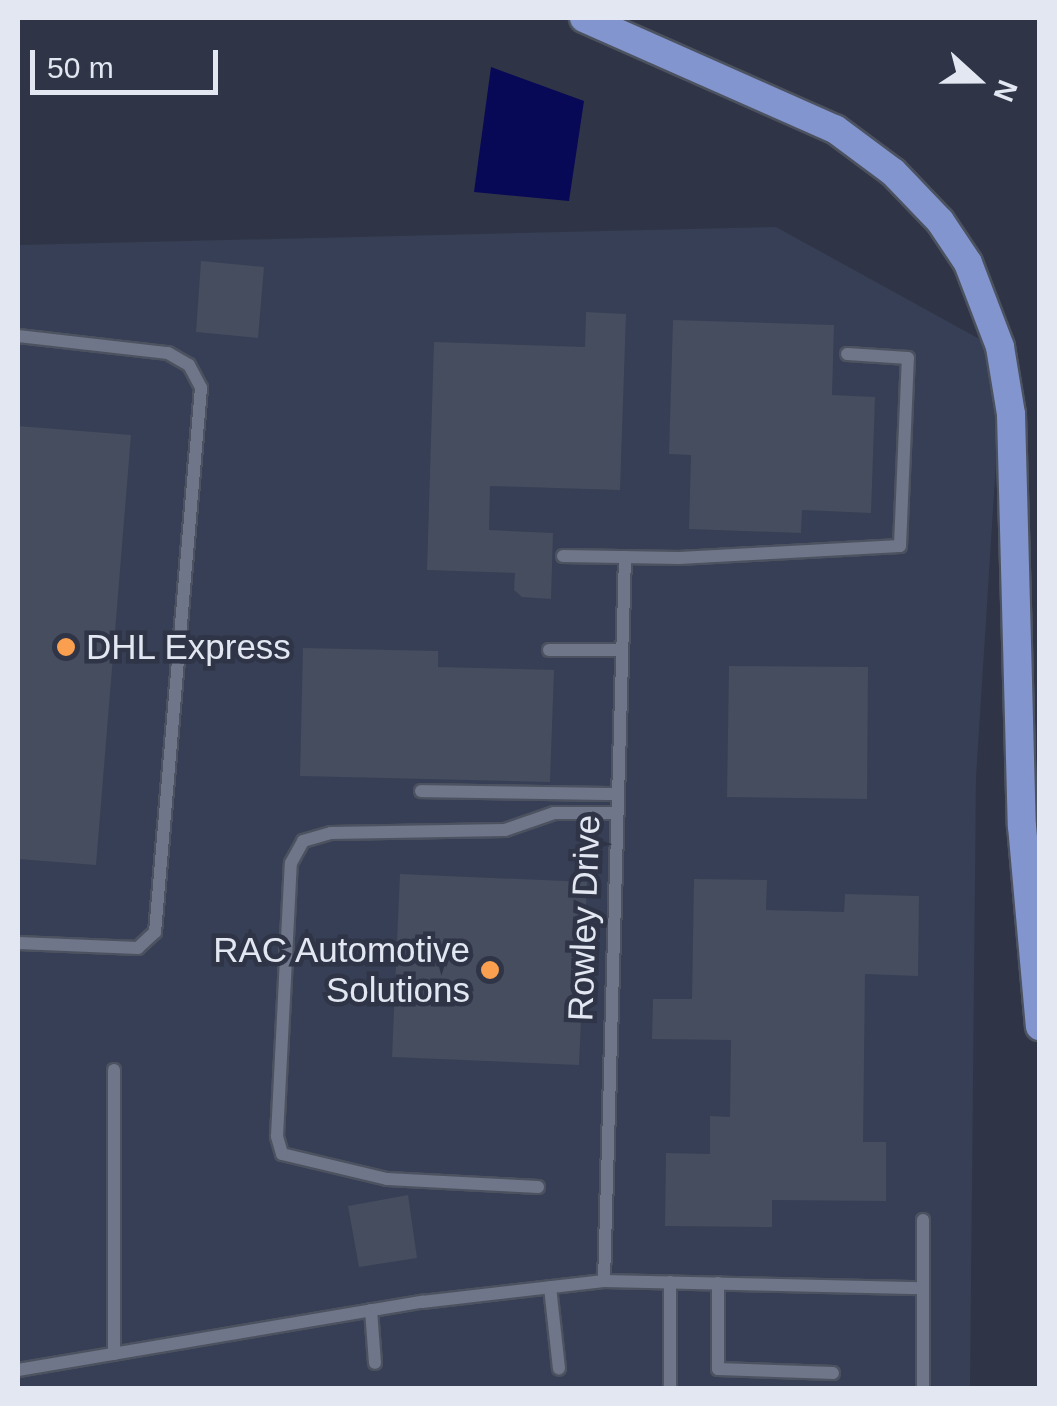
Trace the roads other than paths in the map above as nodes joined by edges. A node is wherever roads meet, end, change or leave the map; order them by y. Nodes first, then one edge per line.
1 (584, 18) edge
2 (18, 336) edge
3 (847, 354) dead end
4 (563, 556) dead end
5 (624, 558) junction
6 (549, 650) dead end
7 (622, 650) junction
8 (421, 791) dead end
9 (618, 794) junction
10 (617, 813) junction
11 (18, 943) edge
12 (1040, 1026) edge
13 (114, 1070) dead end
14 (538, 1187) dead end
15 (923, 1220) dead end
16 (604, 1281) junction
17 (670, 1282) junction
18 (718, 1284) junction
19 (550, 1287) junction
20 (922, 1288) junction
21 (371, 1310) junction
22 (114, 1354) junction
23 (376, 1364) dead end
24 (559, 1369) dead end
25 (18, 1370) edge
26 (833, 1373) dead end
27 (670, 1388) edge
28 (922, 1388) edge

1 - 12 highway
2 - 11 lane
3 - 5 lane
4 - 5 lane
5 - 7 lane, Rowley Drive
6 - 7 lane
7 - 9 lane, Rowley Drive
8 - 9 lane
9 - 10 lane, Rowley Drive
10 - 14 lane
10 - 16 lane, Rowley Drive
13 - 22 lane
15 - 20 lane
16 - 17 lane
16 - 19 lane
17 - 18 lane
17 - 27 lane
18 - 20 lane
18 - 26 lane
19 - 21 lane
19 - 24 lane
20 - 28 lane
21 - 22 lane
21 - 23 lane
22 - 25 lane

